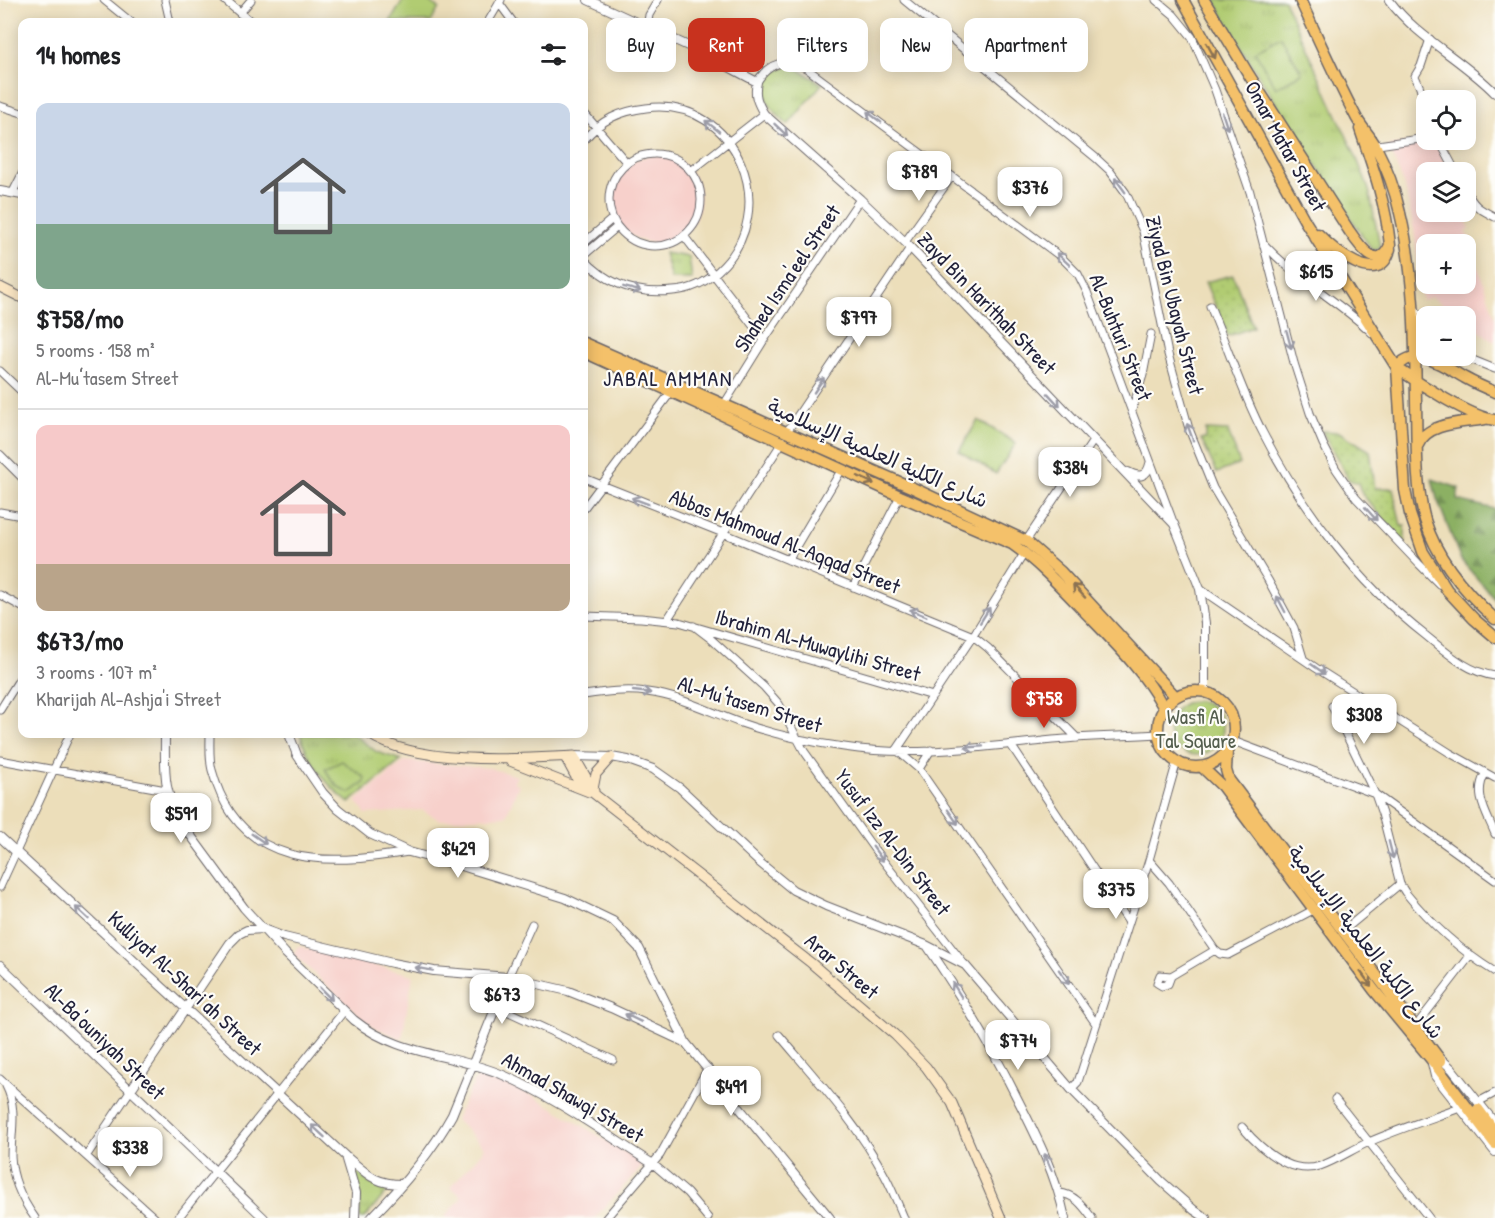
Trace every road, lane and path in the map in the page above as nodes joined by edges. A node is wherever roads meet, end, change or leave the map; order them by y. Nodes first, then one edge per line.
1 (104, 0) edge
2 (165, 0) edge
3 (225, 0) edge
4 (251, 0) edge
5 (588, 0) edge
6 (658, 0) edge
7 (904, 0) edge
8 (1156, 0) edge
9 (1183, 0) edge
10 (1204, 0) edge
11 (1300, 0) edge
12 (1389, 0) edge
13 (500, 2) edge
14 (240, 13) junction
15 (126, 18) edge
16 (169, 18) edge
17 (246, 18) edge
18 (490, 18) edge
19 (510, 18) edge
20 (627, 18) edge
21 (648, 18) edge
22 (1430, 39) junction
23 (676, 42) edge
24 (757, 82) junction
25 (1420, 90) edge
26 (1495, 93) edge
27 (0, 106) edge
28 (18, 112) edge
29 (764, 114) junction
30 (588, 118) edge
31 (595, 127) junction
32 (588, 135) edge
33 (1416, 139) edge
34 (729, 141) junction
35 (1370, 146) junction
36 (627, 163) junction
37 (691, 171) junction
38 (952, 176) junction
39 (18, 182) edge
40 (0, 191) edge
41 (13, 192) junction
42 (18, 194) edge
43 (860, 199) junction
44 (1476, 208) edge
45 (1495, 217) edge
46 (612, 219) junction
47 (1305, 221) junction
48 (617, 227) junction
49 (684, 236) junction
50 (588, 240) edge
51 (1263, 243) junction
52 (1390, 244) junction
53 (908, 245) junction
54 (588, 253) edge
55 (588, 262) edge
56 (714, 275) junction
57 (0, 287) edge
58 (18, 296) edge
59 (1210, 306) dead end
60 (1415, 309) joint
61 (1151, 334) dead end
62 (764, 340) junction
63 (1383, 344) junction
64 (588, 346) edge
65 (588, 354) edge
66 (1415, 358) junction
67 (1476, 361) edge
68 (1400, 365) junction
69 (1495, 369) edge
70 (0, 371) edge
71 (1416, 382) junction
72 (18, 388) edge
73 (671, 392) junction
74 (1495, 392) edge
75 (723, 406) junction
76 (1132, 410) junction
77 (1490, 420) edge
78 (784, 437) junction
79 (1092, 441) junction
80 (1417, 451) junction
81 (0, 455) edge
82 (1150, 464) junction
83 (842, 469) junction
84 (1122, 469) junction
85 (18, 473) edge
86 (588, 480) edge
87 (600, 485) junction
88 (900, 496) junction
89 (588, 502) edge
90 (0, 512) edge
91 (18, 515) edge
92 (1174, 524) junction
93 (723, 533) junction
94 (1025, 547) junction
95 (788, 560) junction
96 (853, 587) junction
97 (1200, 589) junction
98 (1447, 590) junction
99 (0, 595) edge
100 (18, 605) edge
101 (588, 616) edge
102 (1495, 619) edge
103 (667, 620) junction
104 (694, 626) junction
105 (973, 636) junction
106 (1495, 637) edge
107 (1303, 658) junction
108 (1495, 676) edge
109 (18, 681) edge
110 (1205, 691) junction
111 (588, 694) edge
112 (933, 696) junction
113 (1175, 696) junction
114 (1332, 706) dead end
115 (1164, 708) junction
116 (0, 710) edge
117 (1158, 735) junction
118 (68, 738) edge
119 (165, 738) edge
120 (210, 738) edge
121 (291, 738) edge
122 (377, 738) edge
123 (796, 738) junction
124 (1077, 738) junction
125 (1233, 741) junction
126 (1011, 745) junction
127 (931, 750) junction
128 (897, 752) junction
129 (1227, 752) junction
130 (570, 757) junction
131 (611, 757) junction
132 (0, 760) edge
133 (507, 760) junction
134 (1177, 761) junction
135 (1203, 766) junction
136 (919, 769) junction
137 (54, 770) junction
138 (1485, 774) junction
139 (1495, 778) edge
140 (166, 790) junction
141 (594, 791) junction
142 (1375, 794) junction
143 (1495, 834) edge
144 (0, 837) edge
145 (16, 852) junction
146 (409, 852) junction
147 (1149, 860) junction
148 (1495, 880) edge
149 (1400, 884) junction
150 (0, 887) edge
151 (1315, 909) junction
152 (1128, 921) junction
153 (532, 924) dead end
154 (263, 929) junction
155 (1343, 932) junction
156 (293, 939) junction
157 (926, 945) junction
158 (1215, 950) junction
159 (285, 953) junction
160 (1470, 956) junction
161 (0, 964) edge
162 (965, 965) junction
163 (1495, 972) edge
164 (1171, 976) dead end
165 (508, 977) junction
166 (496, 1006) junction
167 (186, 1008) junction
168 (344, 1011) junction
169 (1096, 1024) junction
170 (1416, 1026) junction
171 (779, 1035) dead end
172 (686, 1043) junction
173 (1434, 1057) junction
174 (612, 1060) dead end
175 (472, 1064) junction
176 (708, 1068) junction
177 (2, 1080) edge
178 (1071, 1089) junction
179 (130, 1091) junction
180 (1495, 1093) edge
181 (278, 1094) junction
182 (1335, 1099) dead end
183 (1478, 1102) junction
184 (1460, 1108) junction
185 (1495, 1123) edge
186 (1242, 1127) dead end
187 (1495, 1132) edge
188 (1369, 1142) junction
189 (1495, 1144) edge
190 (1495, 1152) edge
191 (87, 1155) junction
192 (345, 1156) junction
193 (653, 1164) junction
194 (214, 1172) junction
195 (402, 1184) junction
196 (1059, 1193) junction
197 (373, 1217) edge
198 (1204, 1217) edge
199 (35, 1218) edge
200 (155, 1218) edge
201 (178, 1218) edge
202 (264, 1218) edge
203 (355, 1218) edge
204 (606, 1218) edge
205 (708, 1218) edge
206 (830, 1218) edge
207 (904, 1218) edge
208 (1001, 1218) edge
209 (1065, 1218) edge
210 (1092, 1218) edge
211 (1429, 1218) edge

1 - 15 street
2 - 16 street
3 - 14 street
4 - 14 street
5 - 20 street
6 - 21 street
107 -> 7 street, Ziyad Bin Ubayah Street
8 -> 51 street
9 -> 47 main road, Omar Matar Street
10 - 52 main road, Omar Matar Street
11 - 35 main road
12 - 22 street
13 - 18 street
13 - 19 street
14 - 17 street
22 - 25 street
22 - 26 street
23 - 24 street
24 - 29 street
38 -> 24 street, Al-Buhturi Street
27 - 28 street
29 - 34 street
29 -> 43 street, Zayd Bin Harithah Street
30 - 31 street
31 - 32 street
34 -> 31 street
31 - 36 street
33 - 35 street
34 - 37 street
34 - 56 street
35 - 52 main road
35 - 60 main road
36 - 37 street
36 - 46 street
37 - 49 street
38 - 53 street
76 -> 38 street, Al-Buhturi Street
39 - 41 street
40 - 41 street
41 - 42 street
43 - 53 street, Zayd Bin Harithah Street
43 - 62 street, Shahed Isma'eel Street
44 - 45 street
46 - 48 street
46 - 50 street
47 - 52 main road
47 - 63 main road, Omar Matar Street
48 - 49 street
48 - 54 street
49 - 56 street
51 - 63 street
51 -> 98 street
78 -> 53 street
53 -> 79 street, Zayd Bin Harithah Street
55 -> 56 street
56 - 62 street
57 - 58 main road
59 - 108 street
60 - 66 main road
61 - 76 street
62 - 75 street, Shahed Isma'eel Street
63 - 68 main road, Omar Matar Street
64 - 75 main road, شارع الكلية العلمية الإسلامية
65 - 73 main road, شارع الكلية العلمية الإسلامية
66 - 68 main road
66 - 71 main road
66 - 74 main road
67 - 69 street
68 - 71 main road
68 - 98 main road
70 - 72 street
71 - 77 main road
71 - 80 main road
73 - 78 main road, شارع الكلية العلمية الإسلامية
73 - 87 street
75 - 78 main road, شارع الكلية العلمية الإسلامية
76 - 82 street, Al-Buhturi Street
77 - 80 main road
78 - 83 main road, شارع الكلية العلمية الإسلامية
78 - 93 street
78 - 94 main road, شارع الكلية العلمية الإسلامية
79 - 84 street, Zayd Bin Harithah Street
79 - 94 street
80 - 102 main road
81 - 85 street
82 - 84 street
82 - 92 street, Al-Buhturi Street
83 -> 88 main road, شارع الكلية العلمية الإسلامية
83 - 95 street
84 - 92 street, Zayd Bin Harithah Street
86 - 87 street, Abbas Mahmoud Al-Aqqad Street
87 - 89 street
93 -> 87 street, Abbas Mahmoud Al-Aqqad Street
88 - 94 main road, شارع الكلية العلمية الإسلامية
88 - 96 street
90 - 91 street
92 - 97 street, Al-Buhturi Street
93 - 95 street, Abbas Mahmoud Al-Aqqad Street
93 - 103 street
105 -> 94 street
113 -> 94 main road, شارع الكلية العلمية الإسلامية
94 - 115 main road, شارع الكلية العلمية الإسلامية
95 - 96 street, Abbas Mahmoud Al-Aqqad Street
105 -> 96 street, Abbas Mahmoud Al-Aqqad Street
97 - 107 street
97 - 110 street, Al-Buhturi Street
98 - 106 main road
99 - 100 street
101 - 103 street, Ibrahim Al-Muwaylihi Street
103 - 104 street, Ibrahim Al-Muwaylihi Street
104 - 112 street, Ibrahim Al-Muwaylihi Street
104 - 123 street, Yusuf Izz Al-Din Street
105 - 112 street
105 - 124 street, Abbas Mahmoud Al-Aqqad Street
107 -> 138 street
109 - 116 street
110 - 113 main road
110 - 125 main road
111 -> 123 street, Al-Muʻtasem Street
112 - 128 street
113 - 115 main road
114 - 142 street
115 - 117 main road
117 - 124 street, Al-Muʻtasem Street
117 - 134 main road
118 - 137 street
119 - 140 street
120 -> 146 street
121 - 146 street
122 - 133 main road
123 - 128 street, Al-Muʻtasem Street
123 -> 162 street, Yusuf Izz Al-Din Street
124 - 126 street, Al-Muʻtasem Street
125 - 129 main road
125 - 142 street
126 -> 127 street, Al-Muʻtasem Street
126 - 152 street
127 - 128 street, Al-Muʻtasem Street
127 - 136 street
128 - 136 street
129 - 135 main road
129 - 155 main road, شارع الكلية العلمية الإسلامية
130 - 131 street
130 - 133 main road
130 - 141 main road, Arar Street
131 - 141 main road
131 - 157 street
132 - 137 street
133 - 141 main road
134 - 135 main road
134 - 147 street
135 - 151 main road, شارع الكلية العلمية الإسلامية
136 -> 169 street
137 - 140 street
137 - 145 street
138 - 139 street
138 - 143 street
140 - 154 street, Ahmad Shawqi Street
141 - 208 main road, Arar Street
142 - 148 street
142 -> 149 street
144 - 145 street, Kulliyat Al-Shariʻah Street
145 - 150 street
167 -> 145 street, Kulliyat Al-Shariʻah Street
146 - 172 street
147 - 152 street
147 - 158 street
149 - 155 street
149 - 160 street
151 - 158 street
151 -> 173 main road, شارع الكلية العلمية الإسلامية
152 - 169 street
153 - 165 street
154 - 156 street
154 - 159 street, Ahmad Shawqi Street
154 - 167 street
155 - 170 main road, شارع الكلية العلمية الإسلامية
156 - 159 street
165 -> 156 street
157 - 162 street
196 -> 157 street
158 - 164 street
159 -> 168 street, Ahmad Shawqi Street
160 - 163 street
160 - 170 street
161 - 179 street, Al-Ba'ouniyah Street
162 - 178 street
165 - 166 street
172 -> 165 street
166 - 174 street
166 - 175 street
167 - 179 street
167 - 181 street, Kulliyat Al-Shariʻah Street
168 - 175 street, Ahmad Shawqi Street
168 - 181 street
169 - 178 street
170 - 173 main road, شارع الكلية العلمية الإسلامية
171 - 207 street
172 - 176 street
173 - 183 street
173 - 184 street
173 - 187 main road, شارع الكلية العلمية الإسلامية
173 - 189 main road, شارع الكلية العلمية الإسلامية
175 - 193 street, Ahmad Shawqi Street
175 - 195 street
176 - 193 street
176 - 206 street
177 - 191 street
177 - 199 street
178 - 198 street
179 - 191 street
179 - 194 street, Al-Ba'ouniyah Street
180 - 183 street
192 -> 181 street, Kulliyat Al-Shariʻah Street
181 - 194 street
182 - 188 street
183 - 185 street
184 - 188 street
184 - 190 street
186 - 188 street
188 - 211 street
191 - 200 street
192 - 195 street, Kulliyat Al-Shariʻah Street
192 - 203 street
193 - 204 street
193 - 205 street, Ahmad Shawqi Street
194 - 201 street
194 - 202 street, Al-Ba'ouniyah Street
195 - 197 street
196 - 209 street
196 - 210 street

